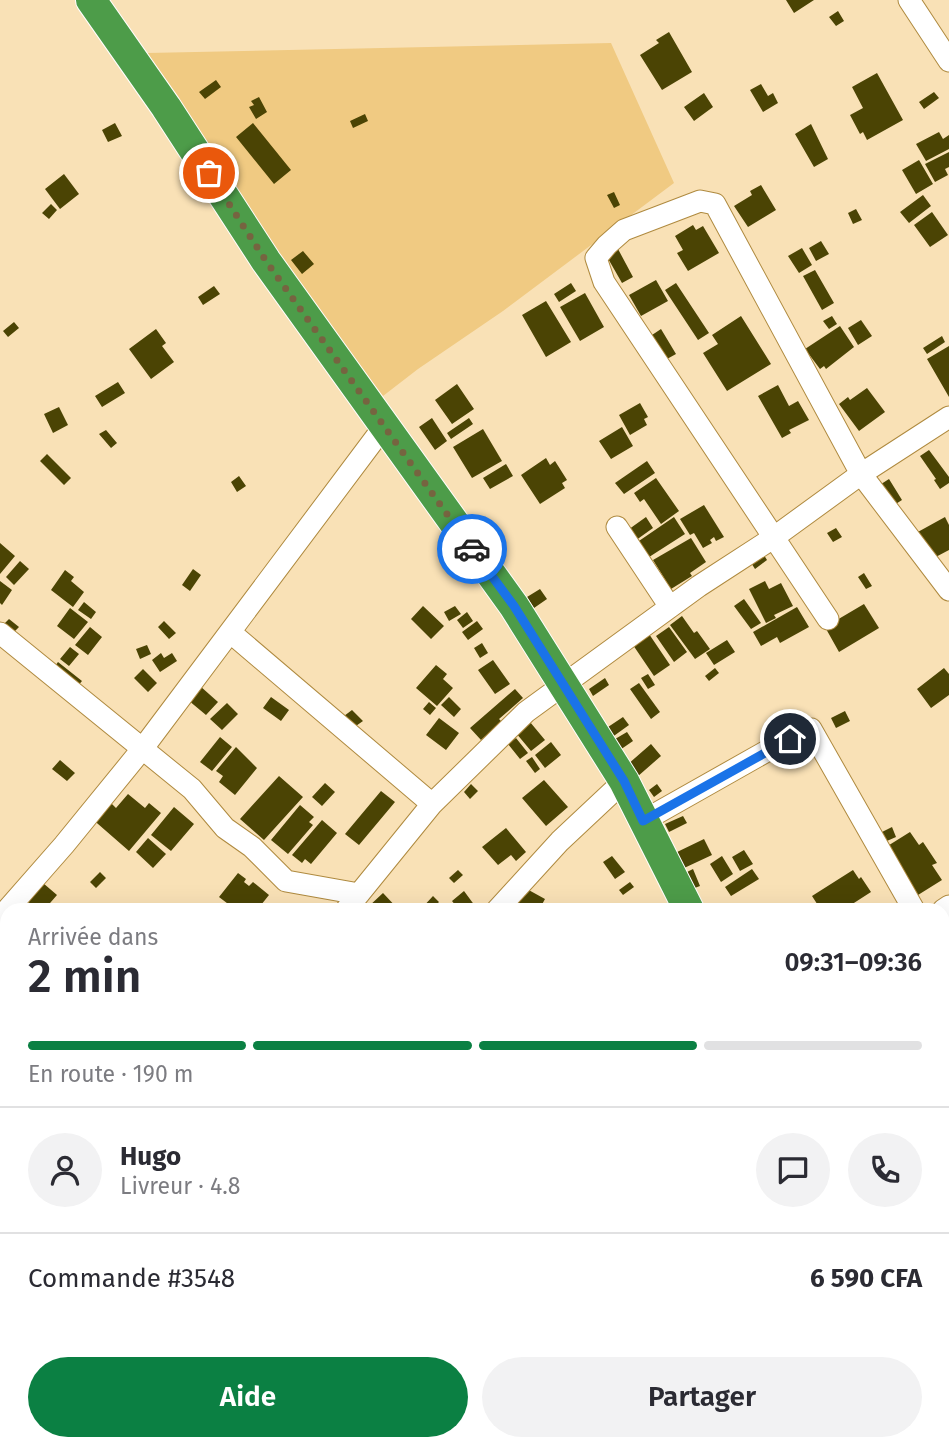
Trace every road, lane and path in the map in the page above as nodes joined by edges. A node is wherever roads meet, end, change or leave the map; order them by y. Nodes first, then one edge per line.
1 (92, 0) edge
2 (909, 0) edge
3 (949, 61) edge
4 (949, 417) edge
5 (385, 425) junction
6 (861, 474) junction
7 (617, 527) dead end
8 (773, 538) junction
9 (949, 590) edge
10 (670, 607) junction
11 (828, 619) dead end
12 (230, 632) junction
13 (0, 633) edge
14 (563, 687) junction
15 (143, 748) junction
16 (624, 781) junction
17 (432, 804) junction
18 (643, 821) junction
19 (353, 902) edge
20 (13, 903) edge
21 (504, 903) edge
22 (686, 903) edge
23 (910, 903) edge

1 - 5 highway
2 - 3 street
4 - 6 street
5 - 12 street
5 - 14 highway
6 - 8 street
6 - 8 street
6 - 9 street
7 - 10 street
8 - 10 street
8 - 11 street
10 - 14 street
12 - 15 street
12 - 17 street
13 - 15 street
14 - 16 highway
14 - 17 street
15 - 19 street
15 - 20 street
16 - 18 highway
16 - 21 street
17 - 19 street
18 - 22 highway
18 - 23 street

